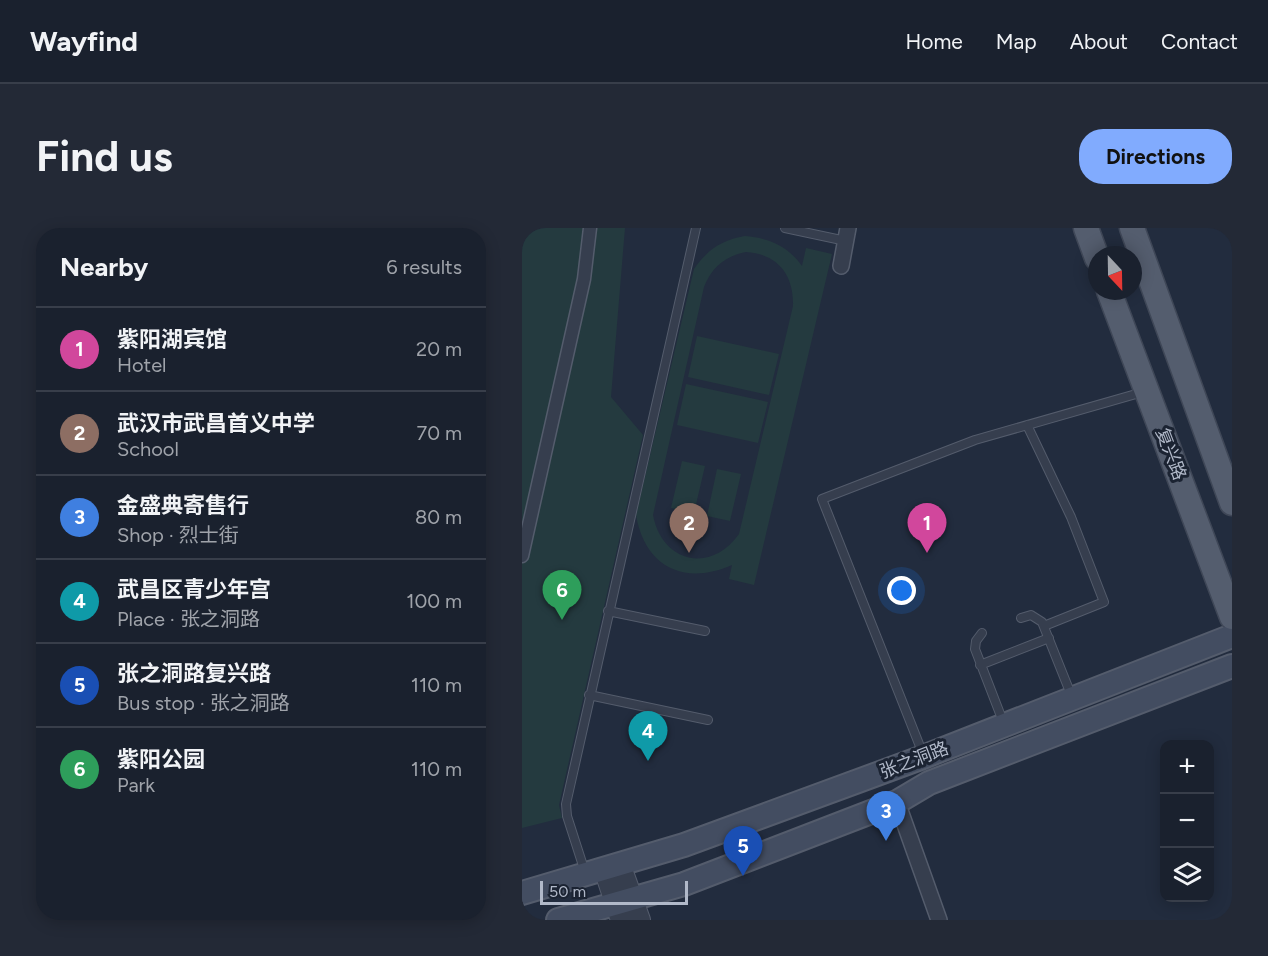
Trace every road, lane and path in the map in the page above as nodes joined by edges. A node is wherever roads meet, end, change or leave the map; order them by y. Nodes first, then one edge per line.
1 (590, 228) edge
2 (696, 228) edge
3 (785, 228) edge
4 (1086, 228) edge
5 (1132, 228) edge
6 (847, 235) edge
7 (1093, 246) edge
8 (841, 266) dead end
9 (1112, 300) edge
10 (1147, 391) junction
11 (1027, 425) junction
12 (1232, 503) edge
13 (522, 556) edge
14 (609, 611) junction
15 (1232, 617) edge
16 (1021, 618) dead end
17 (1044, 626) junction
18 (705, 631) dead end
19 (982, 633) dead end
20 (1232, 636) edge
21 (1049, 638) junction
22 (980, 665) junction
23 (1232, 666) edge
24 (589, 695) junction
25 (1073, 699) junction
26 (708, 720) dead end
27 (1004, 726) junction
28 (924, 756) junction
29 (897, 802) junction
30 (604, 870) junction
31 (522, 893) edge
32 (627, 911) edge
33 (558, 920) edge
34 (939, 920) edge

1 - 13 street
2 - 14 lane
3 - 6 lane
4 - 7 main road
5 - 12 main road
6 - 8 street
9 - 10 main road, 复兴路
10 - 11 lane
10 - 15 main road, 复兴路
11 - 17 lane
11 - 28 lane
14 - 18 lane
14 - 24 lane
16 - 17 lane
17 - 21 lane
19 - 22 lane
20 - 25 main road, 张之洞路
21 - 22 lane
21 - 25 lane
22 - 27 lane
23 - 29 main road, 张之洞路
24 - 26 lane
24 - 30 lane
25 - 27 main road, 张之洞路
27 - 28 main road, 张之洞路
28 - 30 main road, 张之洞路
29 - 32 main road, 张之洞路
29 - 34 street
30 - 31 main road, 张之洞路
30 - 32 street
32 - 33 main road, 张之洞路

